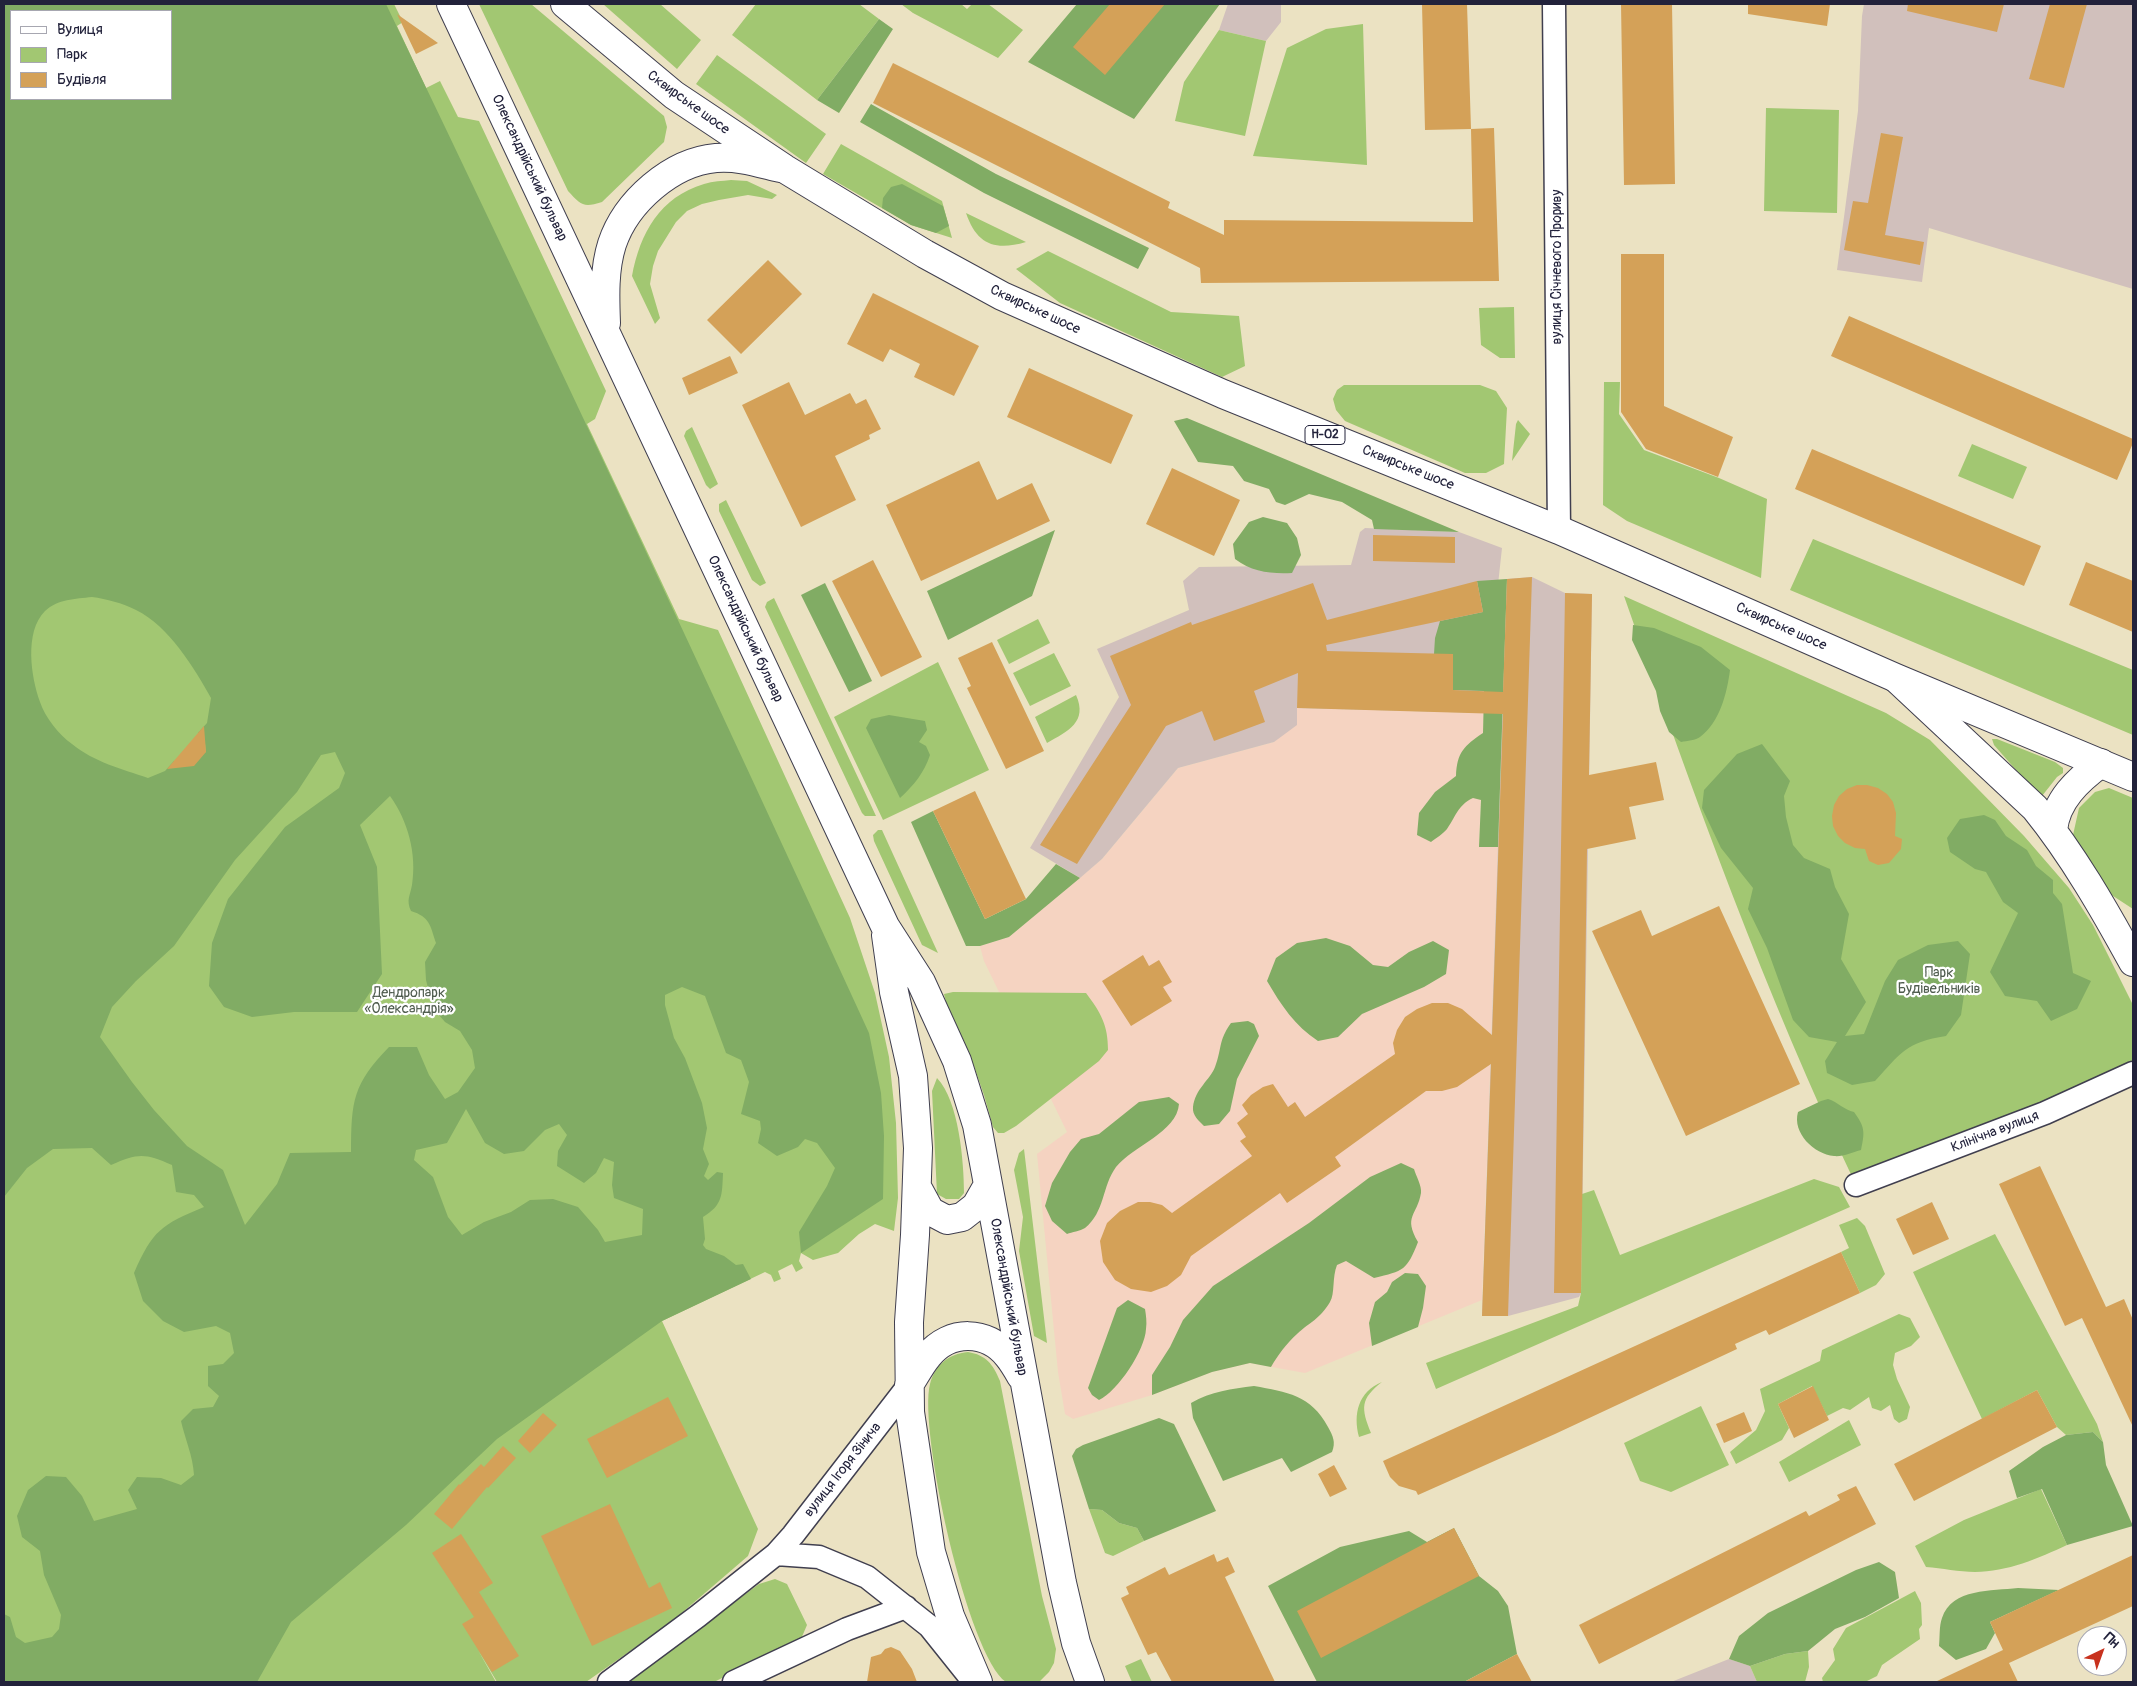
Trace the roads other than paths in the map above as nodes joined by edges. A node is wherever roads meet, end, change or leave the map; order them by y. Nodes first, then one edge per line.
1 (452, 4) edge
2 (565, 4) edge
3 (1554, 4) edge
4 (785, 169) junction
5 (606, 332) junction
6 (1559, 530) junction
7 (1896, 678) junction
8 (2101, 764) junction
9 (2133, 778) edge
10 (2053, 830) junction
11 (2103, 906) junction
12 (2133, 922) edge
13 (885, 926) junction
14 (2133, 962) edge
15 (2133, 1074) edge
16 (988, 1185) junction
17 (1856, 1185) dead end
18 (917, 1187) junction
19 (1023, 1379) junction
20 (909, 1385) junction
21 (776, 1554) junction
22 (906, 1607) junction
23 (1076, 1643) junction
24 (609, 1682) edge
25 (734, 1682) edge
26 (976, 1682) edge
27 (1069, 1682) edge
28 (1090, 1682) edge

1 - 5 main road, Олександрійський бульвар
2 - 4 main road, Сквирське шосе / Н-02
3 - 6 street, вулиця Січневого Прориву
4 - 5 main road, Олександрійський бульвар
4 - 6 main road, Сквирське шосе / Н-02
5 - 13 main road, Олександрійський бульвар
6 - 7 main road, Сквирське шосе / Н-02
7 - 8 main road, Сквирське шосе / Н-02
7 - 10 main road
8 - 9 main road, Сквирське шосе / Н-02
8 - 10 main road
10 - 11 main road
11 - 12 main road
11 - 14 main road
13 - 16 main road, Олександрійський бульвар
13 - 18 main road, Олександрійський бульвар
15 - 17 street, Клінічна вулиця
16 - 18 main road
16 - 19 main road, Олександрійський бульвар
18 - 20 main road, Олександрійський бульвар
19 - 20 main road
19 - 23 main road, Олександрійський бульвар
20 - 21 street, вулиця Ігоря Зінича
20 - 26 main road, Олександрійський бульвар
21 - 22 street
21 - 24 street, вулиця Ігоря Зінича
22 - 25 street
22 - 26 street
23 - 27 main road
23 - 28 main road, Олександрійський бульвар

